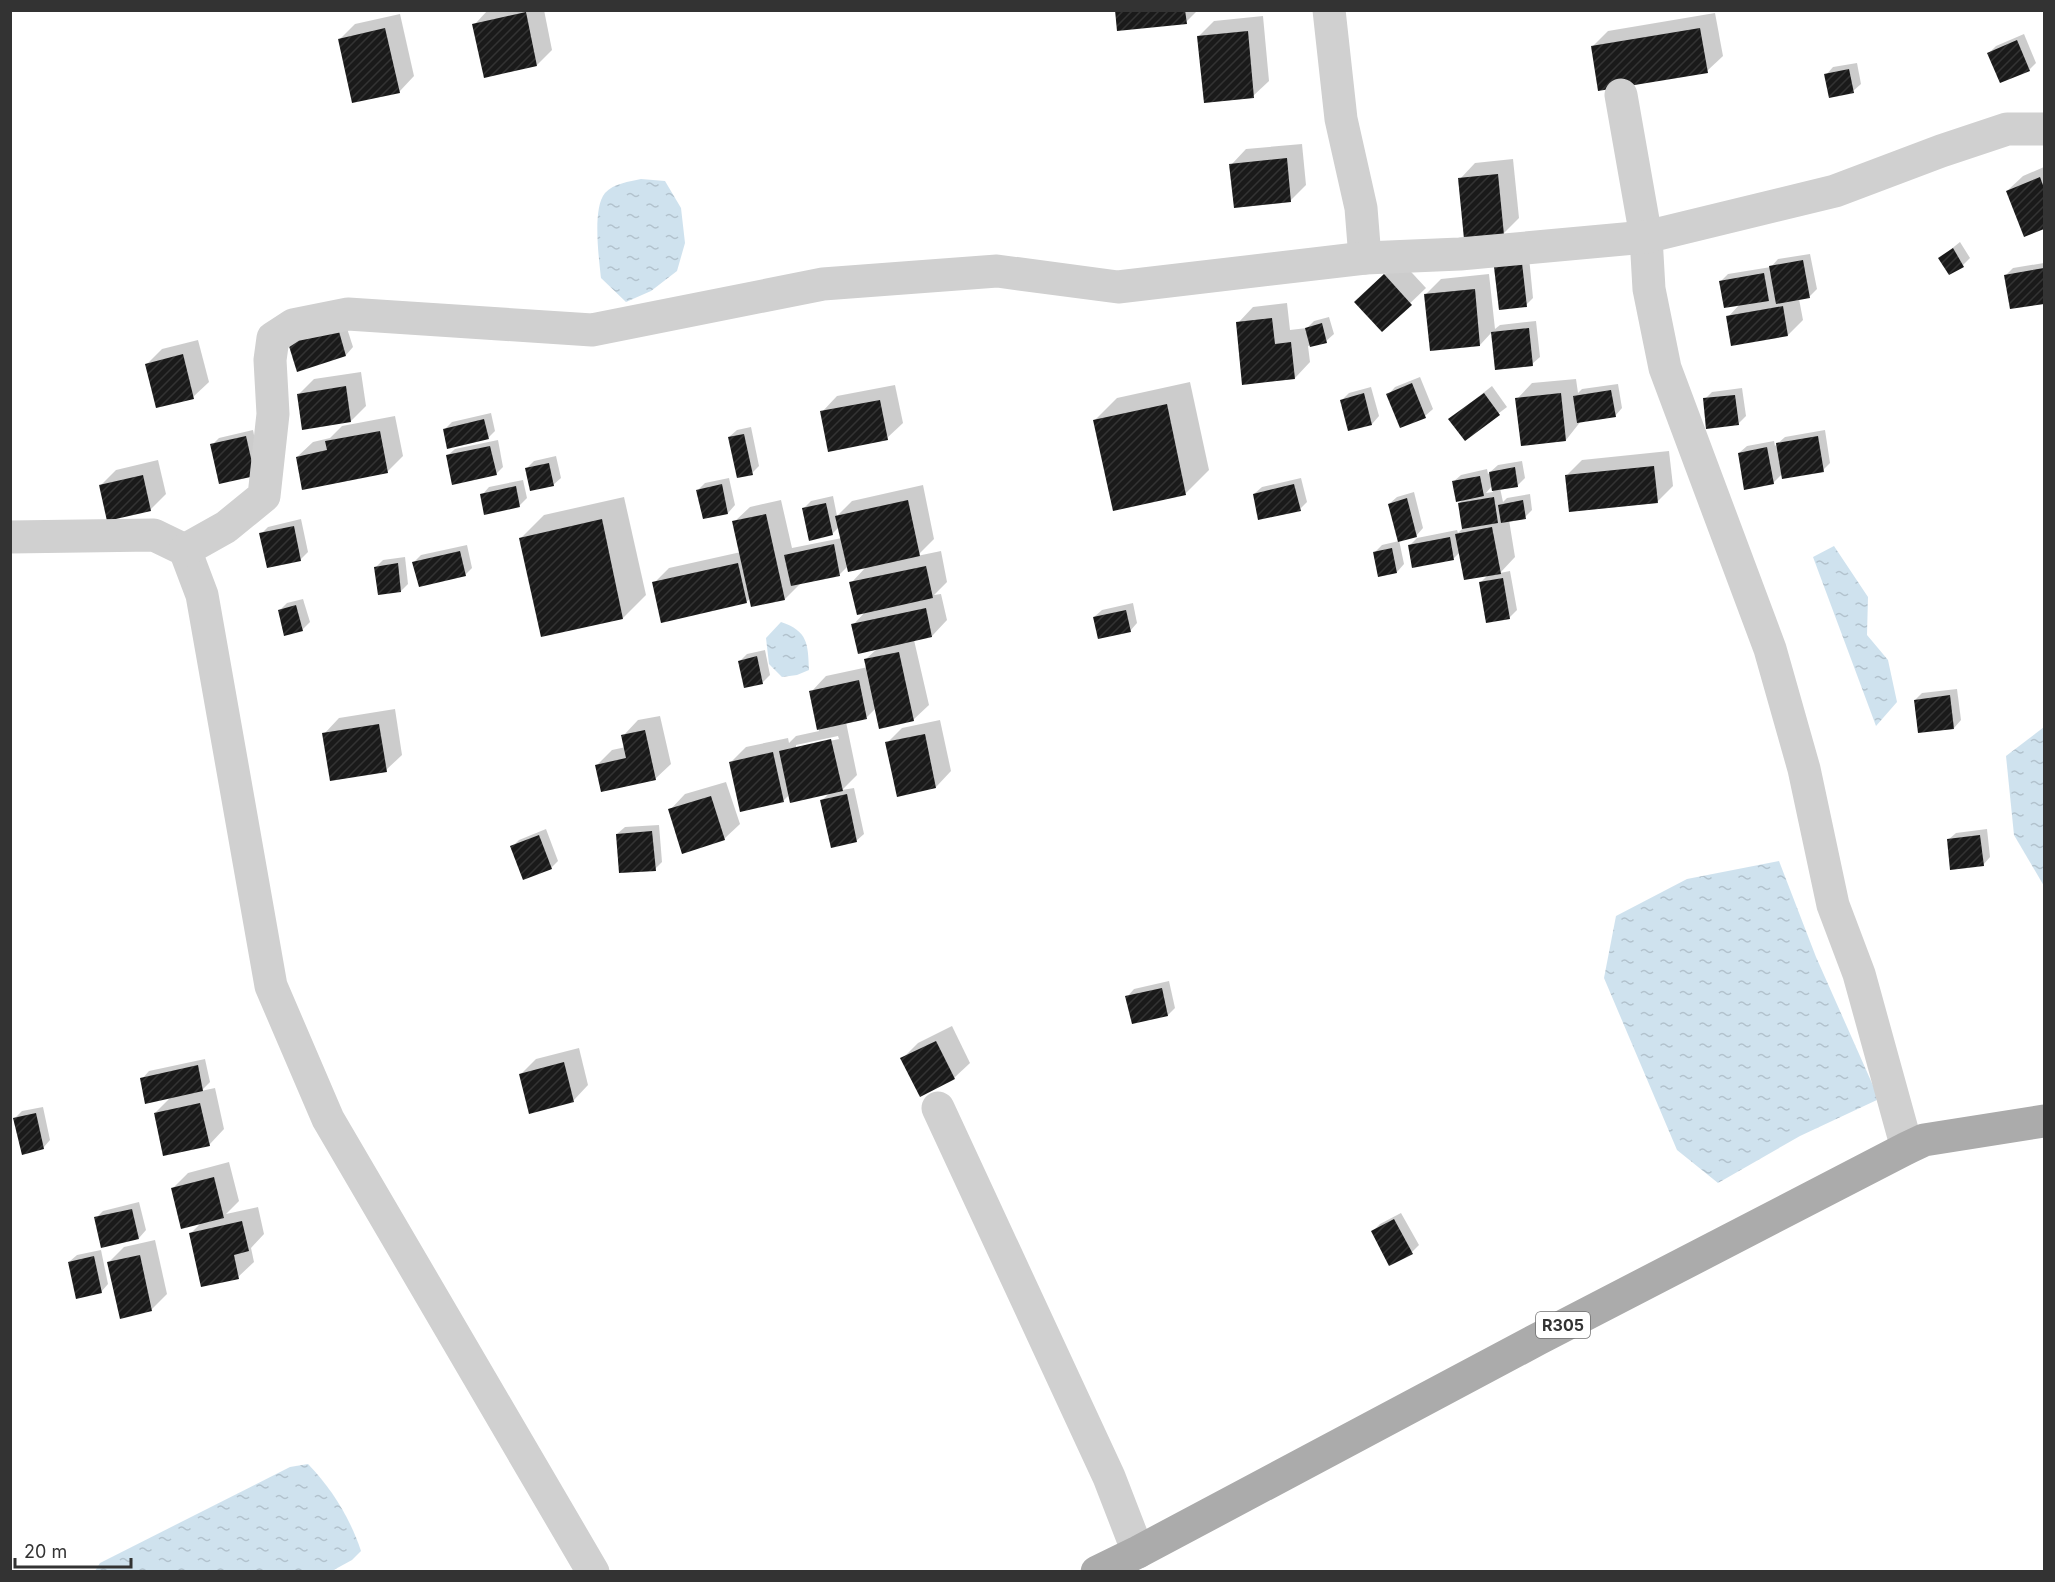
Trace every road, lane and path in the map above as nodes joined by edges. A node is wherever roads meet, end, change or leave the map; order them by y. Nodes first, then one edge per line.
1 (1329, 10) edge
2 (1621, 95) dead end
3 (2044, 129) edge
4 (1646, 237) junction
5 (1365, 258) junction
6 (10, 537) edge
7 (185, 550) junction
8 (938, 1108) dead end
9 (2044, 1121) edge
10 (1906, 1148) junction
11 (1138, 1552) junction
12 (592, 1572) edge
13 (1097, 1572) edge

1 - 5 street
2 - 4 street
3 - 4 street
4 - 5 street
4 - 10 street
5 - 7 street
6 - 7 street
7 - 12 street
8 - 11 street
9 - 10 main road, R305
10 - 11 main road, R305
11 - 13 main road, R305

